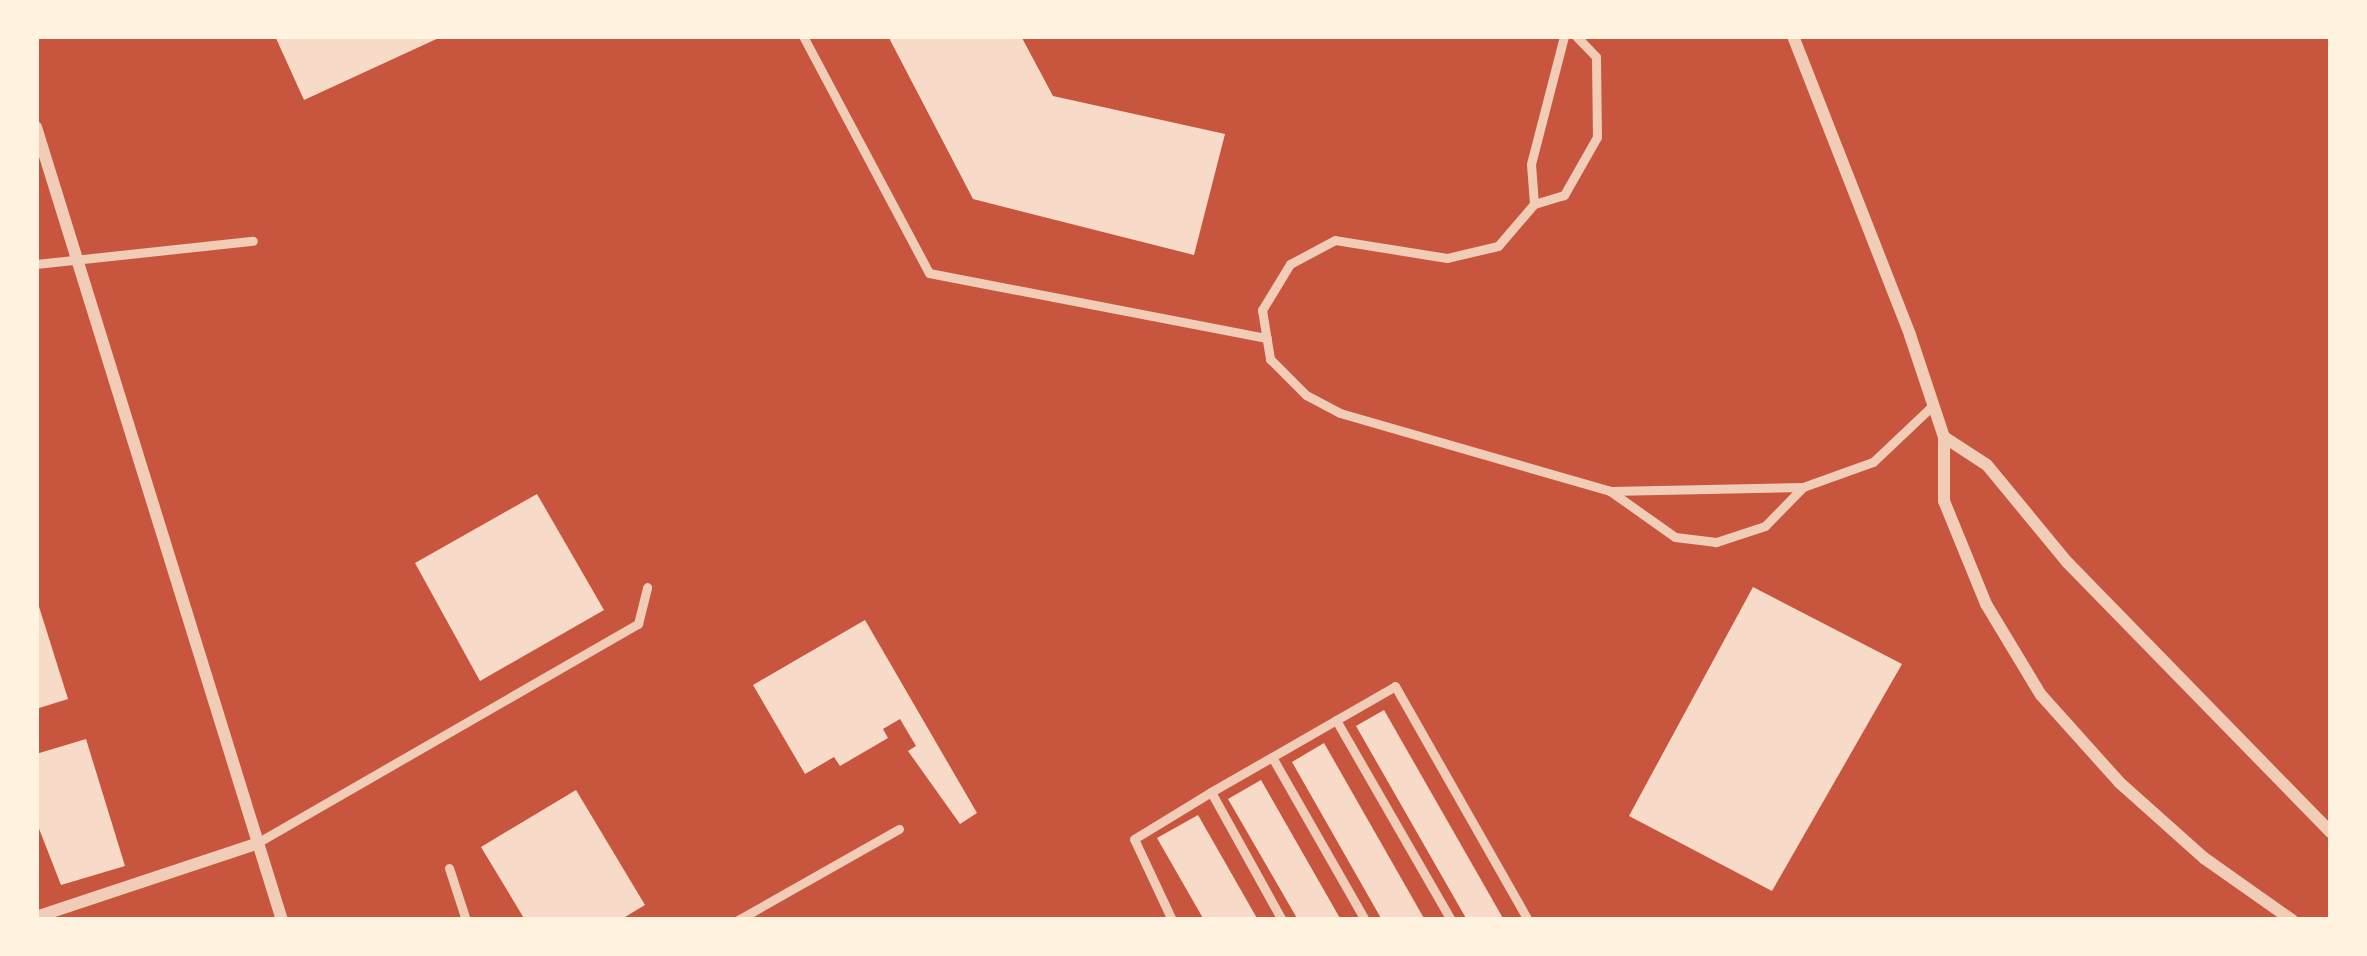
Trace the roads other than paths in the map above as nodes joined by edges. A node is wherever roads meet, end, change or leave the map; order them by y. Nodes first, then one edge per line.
1 (803, 36) edge
2 (1564, 36) edge
3 (1576, 36) edge
4 (1793, 36) edge
5 (36, 127) edge
6 (1534, 203) junction
7 (254, 241) dead end
8 (75, 254) junction
9 (36, 264) edge
10 (1267, 338) junction
11 (1931, 407) junction
12 (1944, 437) junction
13 (1803, 487) junction
14 (1610, 491) junction
15 (647, 587) dead end
16 (1336, 720) junction
17 (1272, 757) junction
18 (1211, 792) junction
19 (899, 829) dead end
20 (2331, 832) edge
21 (255, 844) junction
22 (449, 868) dead end
23 (36, 917) edge
24 (281, 920) edge
25 (466, 920) edge
26 (738, 920) edge
27 (1172, 920) edge
28 (1282, 920) edge
29 (1365, 920) edge
30 (1451, 920) edge
31 (1528, 920) edge
32 (2292, 920) edge

1 - 10 lane
2 - 6 lane
3 - 6 lane
4 - 11 street
5 - 8 street
6 - 10 lane
7 - 8 lane
8 - 9 lane
8 - 21 street
10 - 14 lane
11 - 12 street
11 - 13 lane
12 - 20 street
12 - 32 street
13 - 14 lane
13 - 14 lane
15 - 21 lane
16 - 17 lane
16 - 30 lane
16 - 31 lane
17 - 18 lane
17 - 29 lane
18 - 27 lane
18 - 28 lane
19 - 26 lane
21 - 23 street
21 - 24 street
22 - 25 lane

